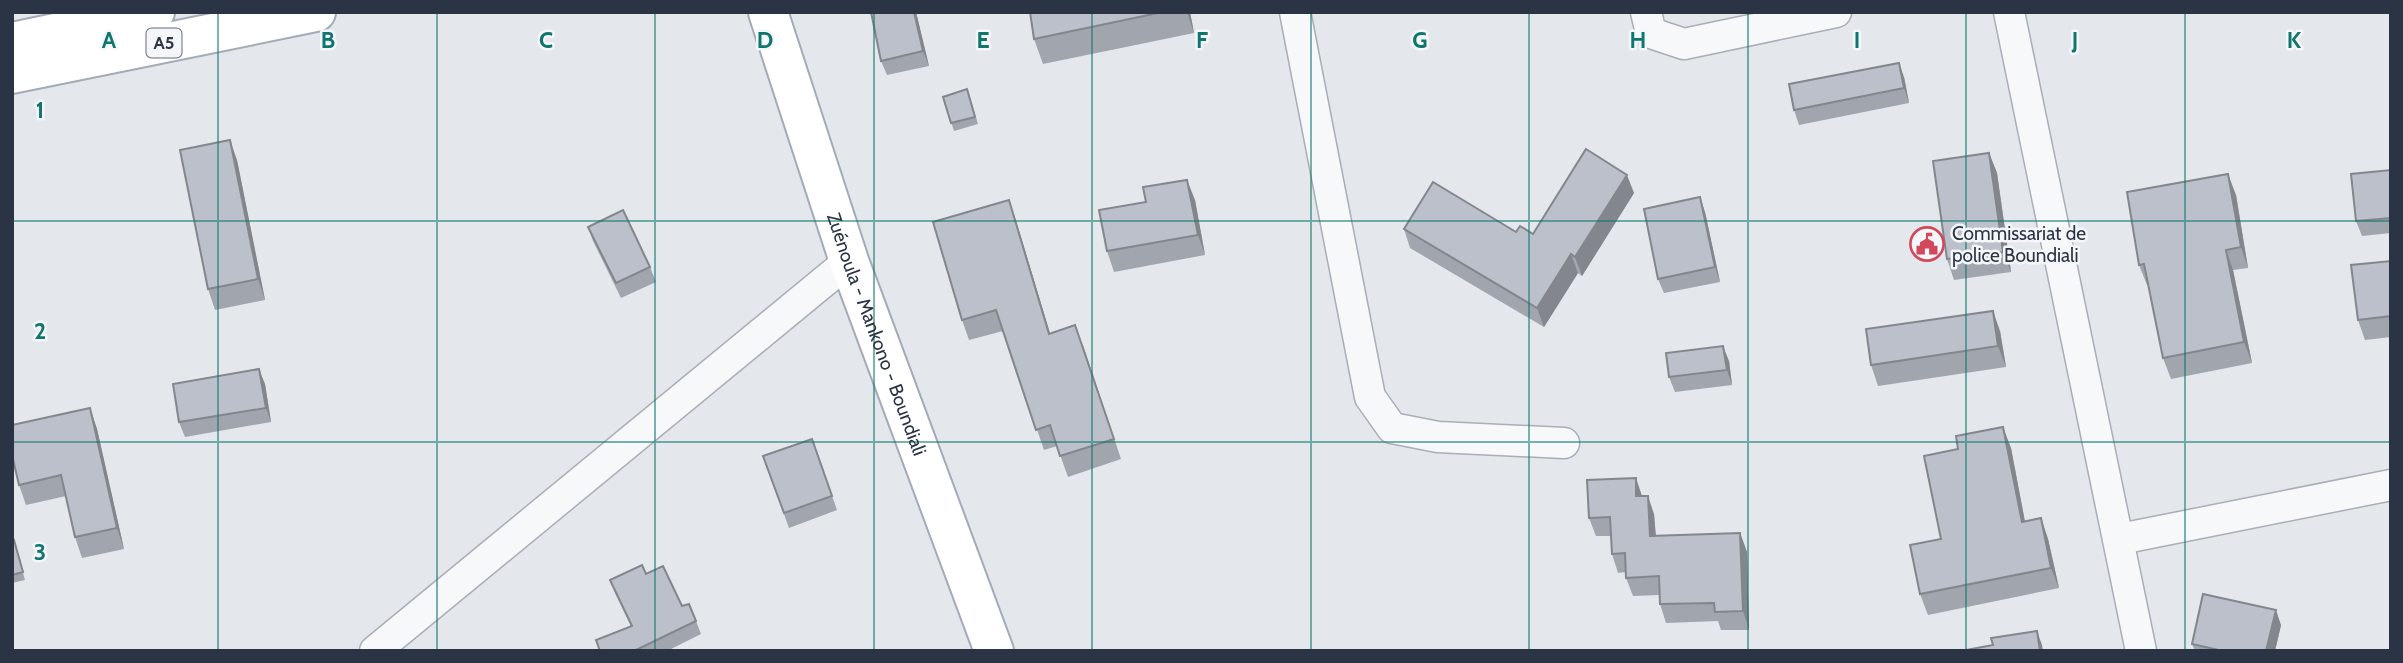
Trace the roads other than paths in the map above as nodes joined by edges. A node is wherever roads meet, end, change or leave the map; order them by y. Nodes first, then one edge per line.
1 (155, 12) edge
2 (316, 12) edge
3 (768, 12) edge
4 (1295, 12) edge
5 (1646, 12) edge
6 (1836, 12) edge
7 (2010, 12) edge
8 (12, 42) edge
9 (12, 75) edge
10 (849, 261) junction
11 (1564, 443) dead end
12 (2391, 485) edge
13 (2120, 539) junction
14 (409, 637) edge
15 (375, 651) edge
16 (994, 651) edge
17 (2141, 651) edge

1 - 8 main road, A5
2 - 9 main road, A5
3 - 10 main road, Zuénoula - Mankono - Boundiali
4 - 11 street
5 - 6 street
7 - 13 street
10 - 14 street
10 - 16 main road, Zuénoula - Mankono - Boundiali
12 - 13 street
13 - 17 street
14 - 15 street

